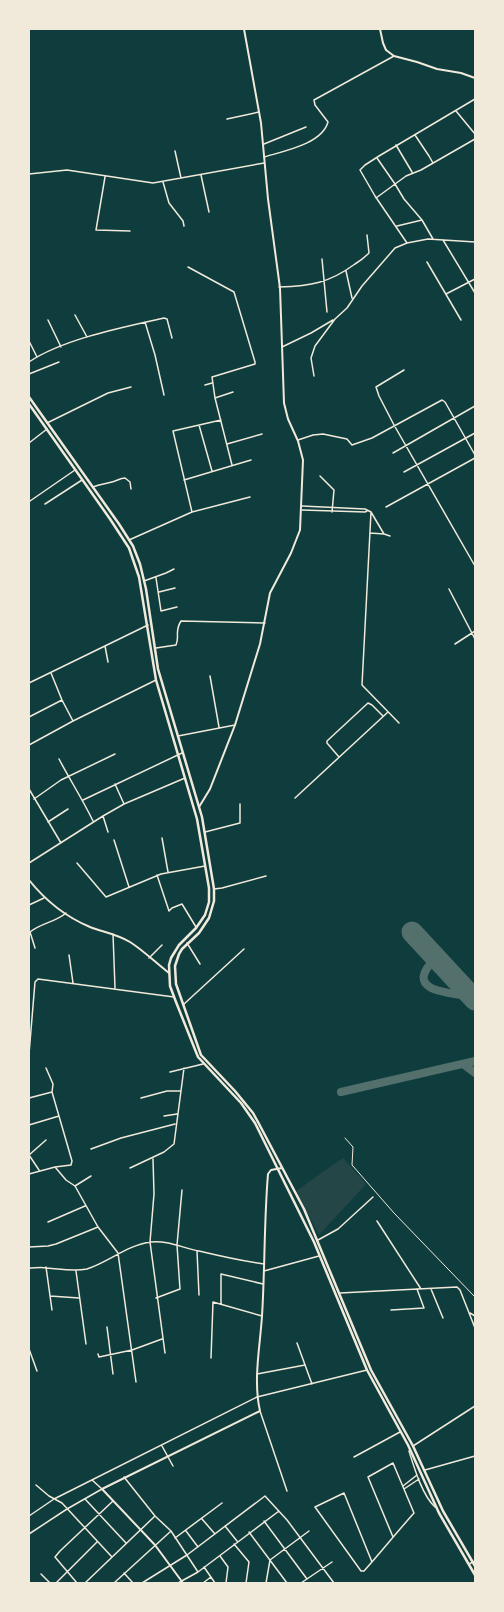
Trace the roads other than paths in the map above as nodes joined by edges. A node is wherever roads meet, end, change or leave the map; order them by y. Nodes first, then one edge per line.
1 (244, 29) edge
2 (380, 29) edge
3 (394, 56) junction
4 (475, 78) edge
5 (475, 99) edge
6 (456, 111) junction
7 (259, 112) junction
8 (226, 119) dead end
9 (306, 127) dead end
10 (475, 134) edge
11 (415, 135) junction
12 (475, 139) edge
13 (264, 144) junction
14 (396, 145) junction
15 (175, 151) dead end
16 (264, 158) junction
17 (377, 158) junction
18 (265, 162) junction
19 (433, 163) junction
20 (412, 172) junction
21 (29, 174) edge
22 (201, 174) junction
23 (105, 177) junction
24 (181, 178) junction
25 (163, 182) junction
26 (395, 184) junction
27 (376, 198) junction
28 (209, 212) dead end
29 (422, 220) junction
30 (184, 226) dead end
31 (396, 226) junction
32 (130, 231) dead end
33 (367, 235) dead end
34 (433, 239) junction
35 (443, 239) junction
36 (475, 242) edge
37 (407, 243) junction
38 (322, 258) dead end
39 (427, 262) dead end
40 (188, 267) dead end
41 (346, 271) junction
42 (475, 279) edge
43 (325, 282) junction
44 (468, 282) junction
45 (279, 287) junction
46 (475, 293) edge
47 (446, 294) junction
48 (352, 299) junction
49 (327, 312) dead end
50 (75, 315) dead end
51 (335, 319) junction
52 (48, 320) dead end
53 (461, 320) dead end
54 (145, 322) junction
55 (87, 337) junction
56 (172, 338) dead end
57 (29, 341) edge
58 (282, 346) junction
59 (61, 347) junction
60 (37, 357) junction
61 (29, 362) edge
62 (59, 362) dead end
63 (404, 370) dead end
64 (29, 374) edge
65 (314, 376) dead end
66 (212, 383) junction
67 (205, 385) dead end
68 (131, 387) dead end
69 (233, 392) dead end
70 (164, 395) dead end
71 (29, 397) edge
72 (216, 398) junction
73 (29, 404) edge
74 (475, 406) edge
75 (454, 418) junction
76 (221, 420) junction
77 (48, 423) junction
78 (200, 425) junction
79 (394, 425) junction
80 (47, 429) junction
81 (475, 433) edge
82 (262, 434) dead end
83 (465, 438) junction
84 (298, 440) junction
85 (29, 443) edge
86 (227, 444) junction
87 (407, 445) junction
88 (393, 452) dead end
89 (475, 456) edge
90 (251, 460) dead end
91 (232, 465) junction
92 (417, 465) junction
93 (75, 470) junction
94 (212, 472) junction
95 (404, 472) dead end
96 (320, 476) dead end
97 (82, 480) junction
98 (184, 480) junction
99 (428, 483) junction
100 (93, 487) junction
101 (131, 489) dead end
102 (250, 497) dead end
103 (30, 501) edge
104 (45, 504) dead end
105 (302, 506) junction
106 (386, 507) dead end
107 (333, 508) junction
108 (302, 510) junction
109 (367, 511) junction
110 (192, 512) junction
111 (332, 512) junction
112 (371, 512) junction
113 (370, 533) junction
114 (384, 534) junction
115 (390, 536) dead end
116 (128, 540) junction
117 (475, 566) edge
118 (174, 569) dead end
119 (156, 578) junction
120 (144, 581) junction
121 (175, 588) dead end
122 (449, 589) dead end
123 (159, 592) junction
124 (177, 607) dead end
125 (265, 623) junction
126 (148, 625) junction
127 (475, 631) edge
128 (472, 633) junction
129 (475, 639) edge
130 (455, 644) dead end
131 (105, 646) junction
132 (155, 648) junction
133 (108, 662) dead end
134 (51, 673) junction
135 (210, 676) dead end
136 (156, 680) junction
137 (29, 683) edge
138 (62, 700) junction
139 (388, 712) junction
140 (383, 716) junction
141 (29, 717) edge
142 (72, 721) junction
143 (399, 723) dead end
144 (235, 725) junction
145 (219, 727) junction
146 (177, 736) junction
147 (29, 745) edge
148 (115, 754) dead end
149 (182, 754) junction
150 (178, 755) junction
151 (339, 757) junction
152 (59, 759) dead end
153 (68, 776) junction
154 (185, 778) junction
155 (115, 784) junction
156 (29, 789) edge
157 (295, 798) dead end
158 (34, 799) junction
159 (83, 800) junction
160 (124, 804) junction
161 (240, 804) dead end
162 (199, 807) junction
163 (68, 809) dead end
164 (103, 816) junction
165 (93, 821) junction
166 (48, 822) junction
167 (108, 832) dead end
168 (205, 832) junction
169 (162, 838) dead end
170 (114, 840) dead end
171 (61, 843) junction
172 (29, 863) edge
173 (77, 863) dead end
174 (205, 866) junction
175 (168, 872) junction
176 (157, 875) junction
177 (266, 876) dead end
178 (29, 880) edge
179 (129, 887) junction
180 (214, 889) junction
181 (44, 898) junction
182 (29, 905) edge
183 (66, 913) junction
184 (196, 928) junction
185 (113, 934) junction
186 (187, 943) junction
187 (162, 945) dead end
188 (35, 948) dead end
189 (244, 949) dead end
190 (69, 955) dead end
191 (149, 958) junction
192 (200, 964) dead end
193 (169, 965) junction
194 (175, 966) junction
195 (169, 973) junction
196 (73, 983) junction
197 (115, 988) junction
198 (174, 997) junction
199 (183, 1005) junction
200 (29, 1054) edge
201 (203, 1064) junction
202 (46, 1068) dead end
203 (184, 1068) junction
204 (170, 1072) dead end
205 (181, 1091) junction
206 (52, 1092) junction
207 (29, 1098) edge
208 (141, 1098) dead end
209 (177, 1114) junction
210 (59, 1116) junction
211 (164, 1116) dead end
212 (175, 1124) junction
213 (29, 1125) edge
214 (345, 1138) dead end
215 (46, 1140) dead end
216 (91, 1149) dead end
217 (29, 1155) edge
218 (153, 1159) junction
219 (55, 1167) junction
220 (130, 1168) dead end
221 (277, 1168) junction
222 (282, 1168) junction
223 (39, 1170) junction
224 (29, 1174) edge
225 (91, 1176) dead end
226 (75, 1186) junction
227 (182, 1190) dead end
228 (373, 1197) dead end
229 (86, 1205) junction
230 (377, 1221) dead end
231 (48, 1222) dead end
232 (98, 1227) junction
233 (317, 1241) junction
234 (150, 1242) junction
235 (177, 1245) junction
236 (29, 1247) edge
237 (197, 1251) junction
238 (118, 1253) junction
239 (319, 1256) junction
240 (264, 1264) junction
241 (29, 1268) edge
242 (46, 1268) junction
243 (76, 1271) junction
244 (264, 1271) junction
245 (263, 1284) junction
246 (334, 1286) junction
247 (421, 1288) junction
248 (431, 1288) junction
249 (417, 1289) junction
250 (338, 1293) junction
251 (199, 1295) dead end
252 (50, 1296) junction
253 (475, 1297) edge
254 (80, 1298) junction
255 (156, 1298) junction
256 (221, 1304) junction
257 (52, 1310) dead end
258 (391, 1310) dead end
259 (470, 1313) junction
260 (262, 1316) junction
261 (475, 1316) edge
262 (443, 1318) dead end
263 (107, 1327) dead end
264 (475, 1328) edge
265 (162, 1339) junction
266 (297, 1343) dead end
267 (86, 1344) dead end
268 (29, 1349) edge
269 (132, 1350) junction
270 (165, 1353) dead end
271 (98, 1354) dead end
272 (110, 1355) junction
273 (211, 1358) dead end
274 (363, 1358) junction
275 (304, 1365) junction
276 (367, 1370) junction
277 (37, 1371) dead end
278 (113, 1374) dead end
279 (257, 1374) junction
280 (136, 1382) dead end
281 (312, 1384) junction
282 (257, 1397) junction
283 (475, 1406) edge
284 (260, 1410) junction
285 (401, 1431) junction
286 (408, 1445) junction
287 (162, 1446) junction
288 (413, 1446) junction
289 (167, 1456) junction
290 (475, 1456) edge
291 (354, 1457) dead end
292 (173, 1466) dead end
293 (424, 1470) junction
294 (417, 1475) junction
295 (124, 1477) junction
296 (419, 1478) junction
297 (92, 1480) junction
298 (36, 1485) dead end
299 (403, 1486) junction
300 (102, 1489) junction
301 (404, 1489) junction
302 (287, 1491) dead end
303 (54, 1499) junction
304 (85, 1499) junction
305 (113, 1501) junction
306 (222, 1503) dead end
307 (67, 1509) junction
308 (437, 1509) junction
309 (279, 1511) junction
310 (98, 1514) junction
311 (29, 1516) edge
312 (155, 1516) junction
313 (202, 1518) junction
314 (264, 1521) junction
315 (225, 1526) junction
316 (84, 1528) junction
317 (140, 1529) junction
318 (171, 1531) junction
319 (186, 1531) junction
320 (309, 1531) dead end
321 (249, 1532) junction
322 (29, 1534) edge
323 (215, 1534) junction
324 (300, 1537) junction
325 (393, 1537) junction
326 (175, 1538) junction
327 (238, 1541) junction
328 (97, 1542) junction
329 (126, 1543) junction
330 (234, 1544) junction
331 (155, 1545) junction
332 (198, 1547) junction
333 (285, 1549) junction
334 (187, 1555) junction
335 (219, 1555) junction
336 (112, 1557) junction
337 (270, 1560) junction
338 (332, 1562) dead end
339 (372, 1562) junction
340 (474, 1562) edge
341 (469, 1564) junction
342 (170, 1566) junction
343 (475, 1566) edge
344 (204, 1568) junction
345 (323, 1569) junction
346 (67, 1572) junction
347 (198, 1572) junction
348 (124, 1573) junction
349 (41, 1574) dead end
350 (475, 1575) edge
351 (211, 1577) junction
352 (308, 1579) junction
353 (183, 1582) edge
354 (50, 1583) edge
355 (56, 1583) edge
356 (77, 1583) edge
357 (85, 1583) edge
358 (114, 1583) edge
359 (133, 1583) edge
360 (142, 1583) edge
361 (178, 1583) edge
362 (204, 1583) edge
363 (215, 1583) edge
364 (226, 1583) edge
365 (246, 1583) edge
366 (266, 1583) edge
367 (287, 1583) edge
368 (300, 1583) edge
369 (334, 1583) edge

1 - 7 street
2 - 3 street
3 - 4 street
3 - 16 street
5 - 6 street
6 - 10 street
6 - 11 street
7 - 8 street
7 - 13 street
9 - 13 street
11 - 14 street
11 - 19 street
12 - 19 street
13 - 16 street
14 - 17 street
14 - 20 street
15 - 24 street
16 - 18 street
17 - 26 street
17 - 27 street
18 - 22 street
18 - 45 street
19 - 20 street
20 - 26 street
21 - 23 street
22 - 24 street
22 - 28 street
23 - 25 street
23 - 32 street
24 - 25 street
25 - 30 street
26 - 27 street
26 - 29 street
27 - 31 street
29 - 31 street
29 - 34 street
31 - 37 street
33 - 41 street
34 - 35 street
34 - 37 street
35 - 36 street
35 - 44 street
37 - 48 street
38 - 43 street
39 - 47 street
40 - 66 street
41 - 43 street
41 - 48 street
42 - 44 street
43 - 45 street
43 - 49 street
44 - 46 street
44 - 47 street
45 - 58 street
47 - 53 street
48 - 51 street
50 - 55 street
51 - 58 street
51 - 65 street
52 - 59 street
54 - 55 street
54 - 56 street
54 - 70 street
55 - 59 street
57 - 60 street
58 - 84 street
59 - 60 street
60 - 61 street
62 - 64 street
63 - 79 street
66 - 67 street
66 - 72 street
68 - 77 street
69 - 72 street
71 - 77 main road
72 - 76 street
73 - 80 main road
74 - 75 street
75 - 79 street
75 - 83 street
75 - 87 street
76 - 78 street
76 - 86 street
77 - 100 main road
78 - 94 street
78 - 98 street
79 - 84 street
79 - 87 street
80 - 85 street
80 - 93 main road
81 - 83 street
82 - 86 street
83 - 89 street
83 - 92 street
84 - 105 street
86 - 91 street
87 - 88 street
87 - 92 street
89 - 99 street
90 - 91 street
91 - 94 street
92 - 95 street
92 - 99 street
93 - 97 main road
93 - 103 street
94 - 98 street
96 - 107 street
97 - 104 street
97 - 126 main road
98 - 110 street
99 - 106 street
99 - 117 street
100 - 101 street
100 - 116 main road
102 - 110 street
105 - 107 street
105 - 108 street
107 - 109 street
107 - 111 street
108 - 111 street
108 - 125 street
109 - 111 street
109 - 112 street
110 - 116 street
112 - 113 street
112 - 114 street
113 - 114 street
113 - 139 street
114 - 115 street
116 - 120 main road
118 - 119 street
119 - 120 street
119 - 123 street
120 - 132 main road
121 - 123 street
122 - 128 street
123 - 124 street
125 - 132 street
125 - 144 street
126 - 131 street
126 - 136 main road
127 - 128 street
128 - 129 street
128 - 130 street
131 - 133 street
131 - 134 street
132 - 146 main road
134 - 137 street
134 - 138 street
135 - 145 street
136 - 142 street
136 - 150 main road
138 - 141 street
138 - 142 street
139 - 140 street
139 - 143 street
140 - 151 street
140 - 151 street
142 - 147 street
144 - 145 street
144 - 162 street
145 - 146 street
146 - 149 main road
148 - 153 street
149 - 150 street
149 - 162 main road
150 - 154 main road
150 - 155 street
151 - 157 street
152 - 153 street
153 - 158 street
153 - 159 street
154 - 160 street
154 - 174 main road
155 - 159 street
155 - 160 street
156 - 158 street
158 - 166 street
159 - 165 street
160 - 164 street
161 - 168 street
162 - 168 main road
163 - 166 street
164 - 165 street
164 - 167 street
165 - 171 street
166 - 171 street
168 - 180 main road
169 - 175 street
170 - 179 street
171 - 172 street
173 - 179 street
174 - 175 street
174 - 184 main road
175 - 176 street
176 - 179 street
176 - 184 street
177 - 180 street
178 - 181 street
180 - 186 main road
181 - 182 street
181 - 183 street
183 - 185 street
183 - 188 street
184 - 193 main road
185 - 191 street
185 - 197 street
186 - 192 street
186 - 194 main road
187 - 191 street
189 - 199 street
190 - 196 street
191 - 195 street
193 - 194 main road
193 - 195 main road
194 - 199 main road
195 - 198 main road
196 - 197 street
196 - 200 street
197 - 198 street
198 - 201 main road
199 - 222 main road
201 - 203 street
201 - 221 main road
202 - 206 street
203 - 204 street
203 - 205 street
205 - 208 street
205 - 209 street
206 - 207 street
206 - 210 street
209 - 211 street
209 - 212 street
210 - 213 street
210 - 219 street
212 - 216 street
212 - 218 street
214 - 253 lane
215 - 217 street
217 - 223 street
218 - 220 street
218 - 234 street
219 - 223 street
219 - 226 street
221 - 222 street
221 - 239 main road
221 - 240 street
222 - 233 main road
223 - 224 street
225 - 226 street
226 - 229 street
227 - 235 street
228 - 233 street
229 - 231 street
229 - 232 street
230 - 247 street
232 - 236 street
232 - 238 street
233 - 246 main road
234 - 235 street
234 - 238 street
234 - 255 street
235 - 237 street
235 - 255 street
237 - 240 street
237 - 251 street
238 - 243 street
238 - 269 street
239 - 244 street
239 - 246 main road
240 - 244 street
241 - 242 street
242 - 243 street
242 - 252 street
243 - 254 street
244 - 245 street
245 - 256 street
245 - 260 street
246 - 250 main road
246 - 274 main road
247 - 248 street
247 - 249 street
248 - 259 street
248 - 262 street
249 - 250 street
249 - 258 street
250 - 274 main road
252 - 254 street
252 - 257 street
254 - 267 street
255 - 265 street
256 - 260 street
256 - 273 street
259 - 261 street
259 - 264 street
260 - 279 street
263 - 272 street
265 - 269 street
265 - 270 street
266 - 275 street
268 - 277 street
269 - 272 street
269 - 280 street
271 - 272 street
272 - 278 street
274 - 276 main road
274 - 288 main road
275 - 279 street
275 - 281 street
276 - 281 street
276 - 285 main road
279 - 282 street
281 - 282 street
282 - 284 street
282 - 287 street
283 - 288 street
284 - 289 street
284 - 302 street
285 - 286 main road
285 - 291 street
286 - 294 street
286 - 308 main road
287 - 289 street
287 - 297 street
288 - 293 main road
289 - 292 street
289 - 295 street
290 - 293 street
293 - 340 main road
294 - 296 street
294 - 299 street
295 - 300 street
295 - 312 street
296 - 301 street
296 - 308 street
297 - 300 street
297 - 303 street
298 - 303 street
299 - 301 street
299 - 325 street
300 - 304 street
300 - 305 street
301 - 325 street
303 - 307 street
303 - 311 street
304 - 307 street
304 - 310 street
305 - 310 street
305 - 317 street
306 - 313 street
307 - 316 street
307 - 322 street
308 - 341 main road
309 - 314 street
309 - 315 street
309 - 324 street
310 - 316 street
310 - 329 street
312 - 317 street
312 - 318 street
313 - 319 street
313 - 323 street
314 - 321 street
314 - 333 street
315 - 323 street
315 - 327 street
316 - 328 street
316 - 346 street
317 - 329 street
317 - 331 street
318 - 326 street
318 - 331 street
319 - 326 street
319 - 332 street
320 - 324 street
321 - 327 street
321 - 337 street
323 - 332 street
324 - 333 street
324 - 345 street
325 - 339 street
326 - 334 street
327 - 330 street
328 - 336 street
328 - 346 street
329 - 336 street
330 - 335 street
330 - 365 street
331 - 342 street
331 - 348 street
332 - 334 street
333 - 337 street
333 - 352 street
334 - 342 street
334 - 347 street
335 - 344 street
335 - 364 street
336 - 357 street
337 - 366 street
337 - 367 street
338 - 345 street
339 - 339 street
340 - 341 street
340 - 343 main road
341 - 350 main road
342 - 353 street
342 - 360 street
344 - 347 street
344 - 351 street
345 - 352 street
345 - 369 street
346 - 355 street
346 - 356 street
347 - 353 street
348 - 358 street
348 - 359 street
349 - 354 street
351 - 362 street
351 - 363 street
352 - 368 street
353 - 361 street

